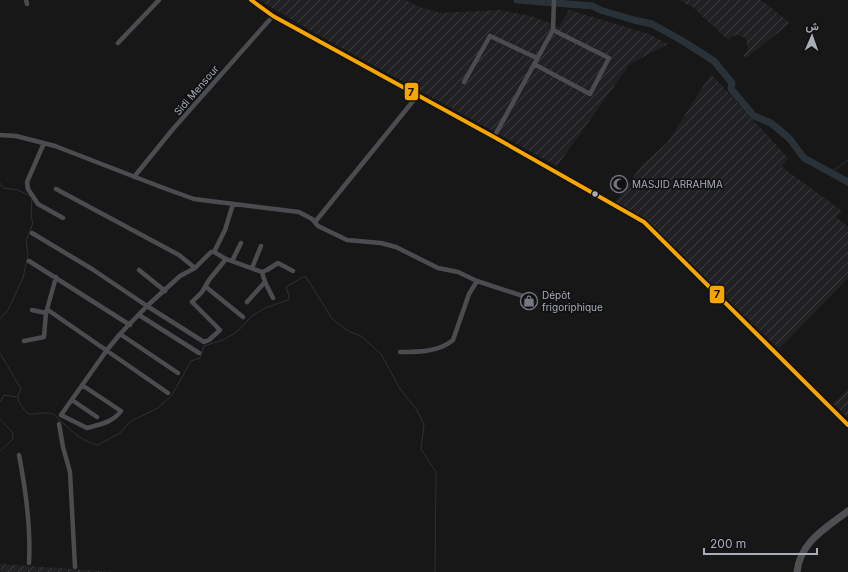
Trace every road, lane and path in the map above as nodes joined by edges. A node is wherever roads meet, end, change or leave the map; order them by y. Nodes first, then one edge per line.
1 (159, 0) edge
2 (251, 0) edge
3 (554, 0) edge
4 (273, 16) junction
5 (552, 30) junction
6 (118, 43) dead end
7 (537, 58) junction
8 (534, 64) junction
9 (464, 82) dead end
10 (418, 95) junction
11 (0, 135) edge
12 (494, 137) junction
13 (44, 143) junction
14 (134, 178) junction
15 (56, 189) dead end
16 (233, 204) junction
17 (63, 218) dead end
18 (315, 222) junction
19 (32, 233) dead end
20 (241, 243) dead end
21 (261, 246) dead end
22 (214, 252) junction
23 (226, 259) junction
24 (29, 261) dead end
25 (232, 261) junction
26 (195, 268) junction
27 (252, 268) junction
28 (139, 270) dead end
29 (293, 271) dead end
30 (262, 272) junction
31 (56, 277) junction
32 (477, 281) junction
33 (265, 282) junction
34 (206, 287) junction
35 (165, 291) junction
36 (526, 297) dead end
37 (273, 298) dead end
38 (247, 302) dead end
39 (147, 306) junction
40 (32, 310) dead end
41 (47, 312) junction
42 (139, 315) junction
43 (243, 317) dead end
44 (130, 325) junction
45 (120, 334) junction
46 (24, 341) dead end
47 (107, 350) junction
48 (400, 352) dead end
49 (199, 353) dead end
50 (178, 373) dead end
51 (82, 385) junction
52 (168, 393) dead end
53 (72, 400) junction
54 (97, 417) dead end
55 (59, 424) dead end
56 (848, 426) edge
57 (19, 455) dead end
58 (848, 511) edge
59 (29, 563) dead end
60 (75, 567) dead end
61 (797, 572) edge

1 - 6 street
2 - 4 main road
3 - 5 street
4 - 10 main road
4 - 14 street, Sidi Mensour
5 - 7 street
5 - 8 street
7 - 8 street
7 - 9 street
8 - 12 street
10 - 12 main road
10 - 18 street
11 - 13 street
12 - 56 main road
13 - 14 street
13 - 17 street
14 - 16 street
15 - 26 street
16 - 18 street
16 - 22 street
18 - 32 street
19 - 39 street
20 - 25 street
21 - 27 street
22 - 23 street
22 - 26 street
23 - 25 street
23 - 34 street
24 - 31 street
25 - 27 street
26 - 35 street
27 - 30 street
28 - 35 street
29 - 30 street
30 - 33 street
31 - 41 street
31 - 44 street
32 - 36 street
32 - 48 street
33 - 37 street
33 - 38 street
34 - 39 street
34 - 43 street
35 - 39 street
39 - 42 street
40 - 41 street
41 - 46 street
41 - 47 street
42 - 44 street
42 - 49 street
44 - 45 street
45 - 47 street
45 - 50 street
47 - 51 street
47 - 52 street
51 - 53 street
51 - 53 street
53 - 54 street
55 - 60 street
57 - 59 street
58 - 61 main road

